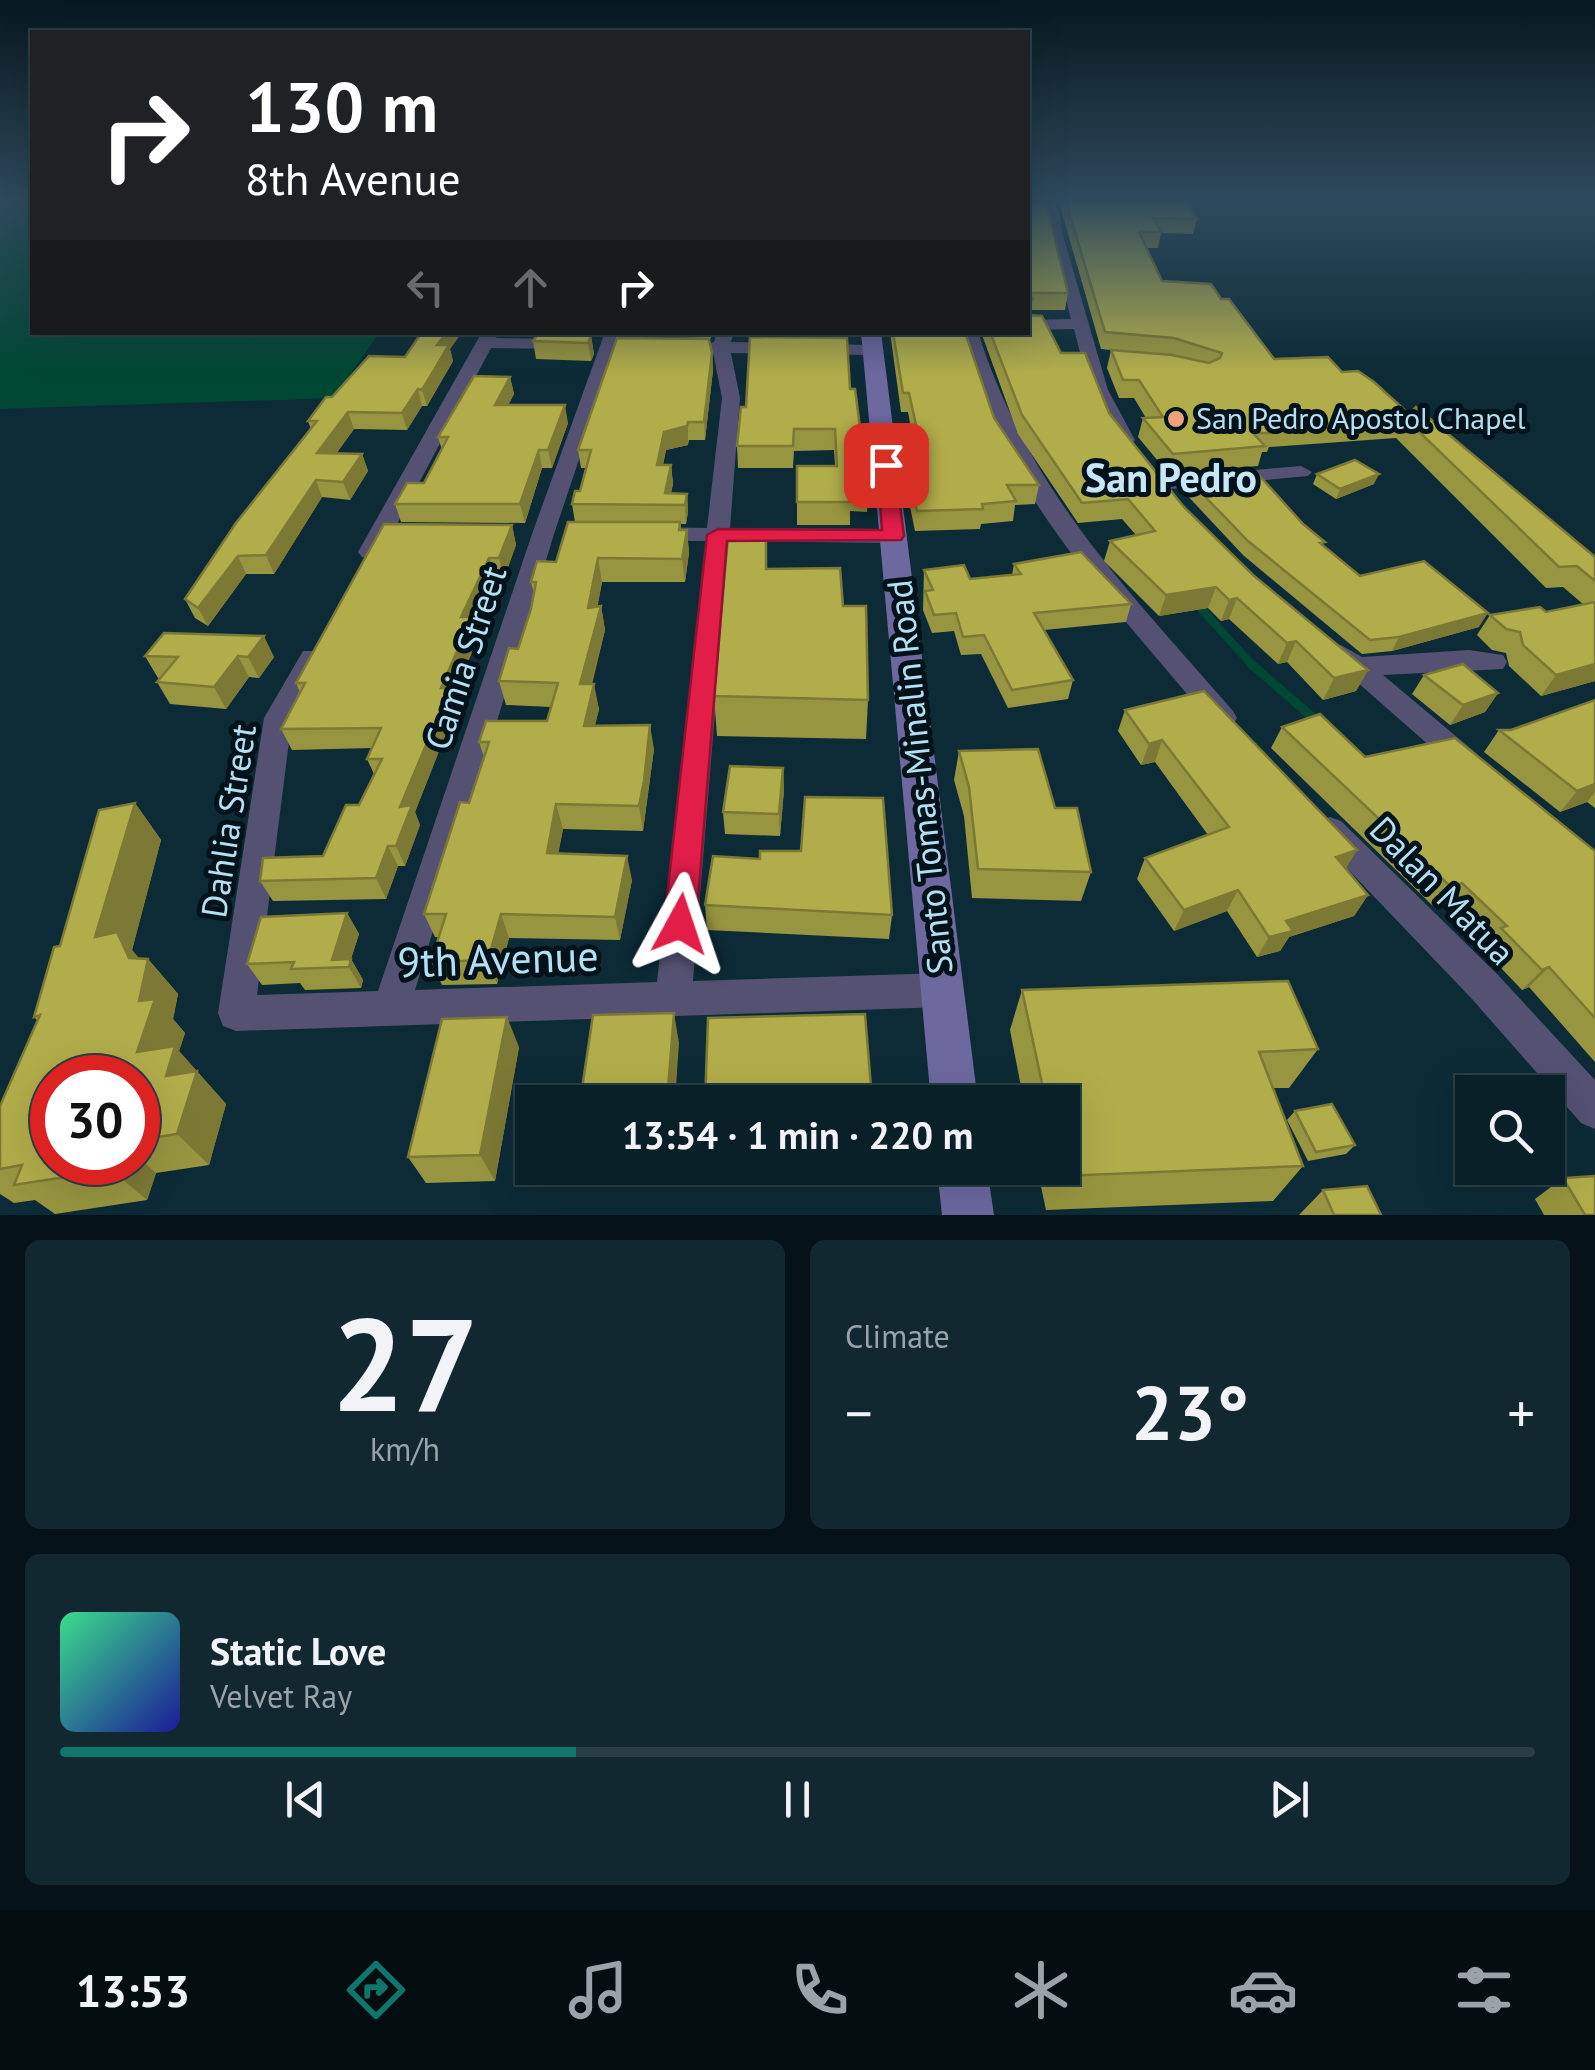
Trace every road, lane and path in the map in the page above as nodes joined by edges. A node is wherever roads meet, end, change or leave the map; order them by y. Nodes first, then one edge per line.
1 (1060, 259) edge
2 (1030, 324) edge
3 (1071, 325) junction
4 (970, 335) edge
5 (488, 338) edge
6 (724, 340) edge
7 (618, 341) edge
8 (872, 341) edge
9 (684, 346) edge
10 (1147, 470) junction
11 (1301, 472) dead end
12 (1179, 508) edge
13 (380, 532) junction
14 (412, 533) edge
15 (640, 534) edge
16 (718, 535) junction
17 (894, 536) junction
18 (352, 583) edge
19 (325, 634) edge
20 (1319, 638) edge
21 (1494, 662) dead end
22 (1360, 667) junction
23 (1236, 733) edge
24 (1485, 776) edge
25 (1307, 808) edge
26 (943, 990) junction
27 (673, 998) junction
28 (392, 1007) junction
29 (236, 1012) joint
30 (953, 1085) edge
31 (1595, 1110) edge
32 (964, 1185) edge
33 (968, 1215) edge

1 - 3 street
2 - 3 street
3 - 10 street
4 - 23 street
5 - 7 street
5 - 13 street
6 - 8 street
6 - 9 street
6 - 16 street
7 - 28 street, Camia Street
8 - 17 main road, Santo Tomas-Minalin Road
10 - 11 street
10 - 12 street
13 - 14 street
13 - 18 street
15 - 16 street
16 - 17 street
16 - 27 street
17 - 26 main road, Santo Tomas-Minalin Road
19 - 29 street, Dahlia Street
20 - 22 street
21 - 22 street
22 - 24 street
25 - 31 street, Dalan Matua
26 - 27 street, 9th Avenue
26 - 30 main road, Santo Tomas-Minalin Road
27 - 28 street, 9th Avenue
28 - 29 street, 9th Avenue
32 - 33 main road

